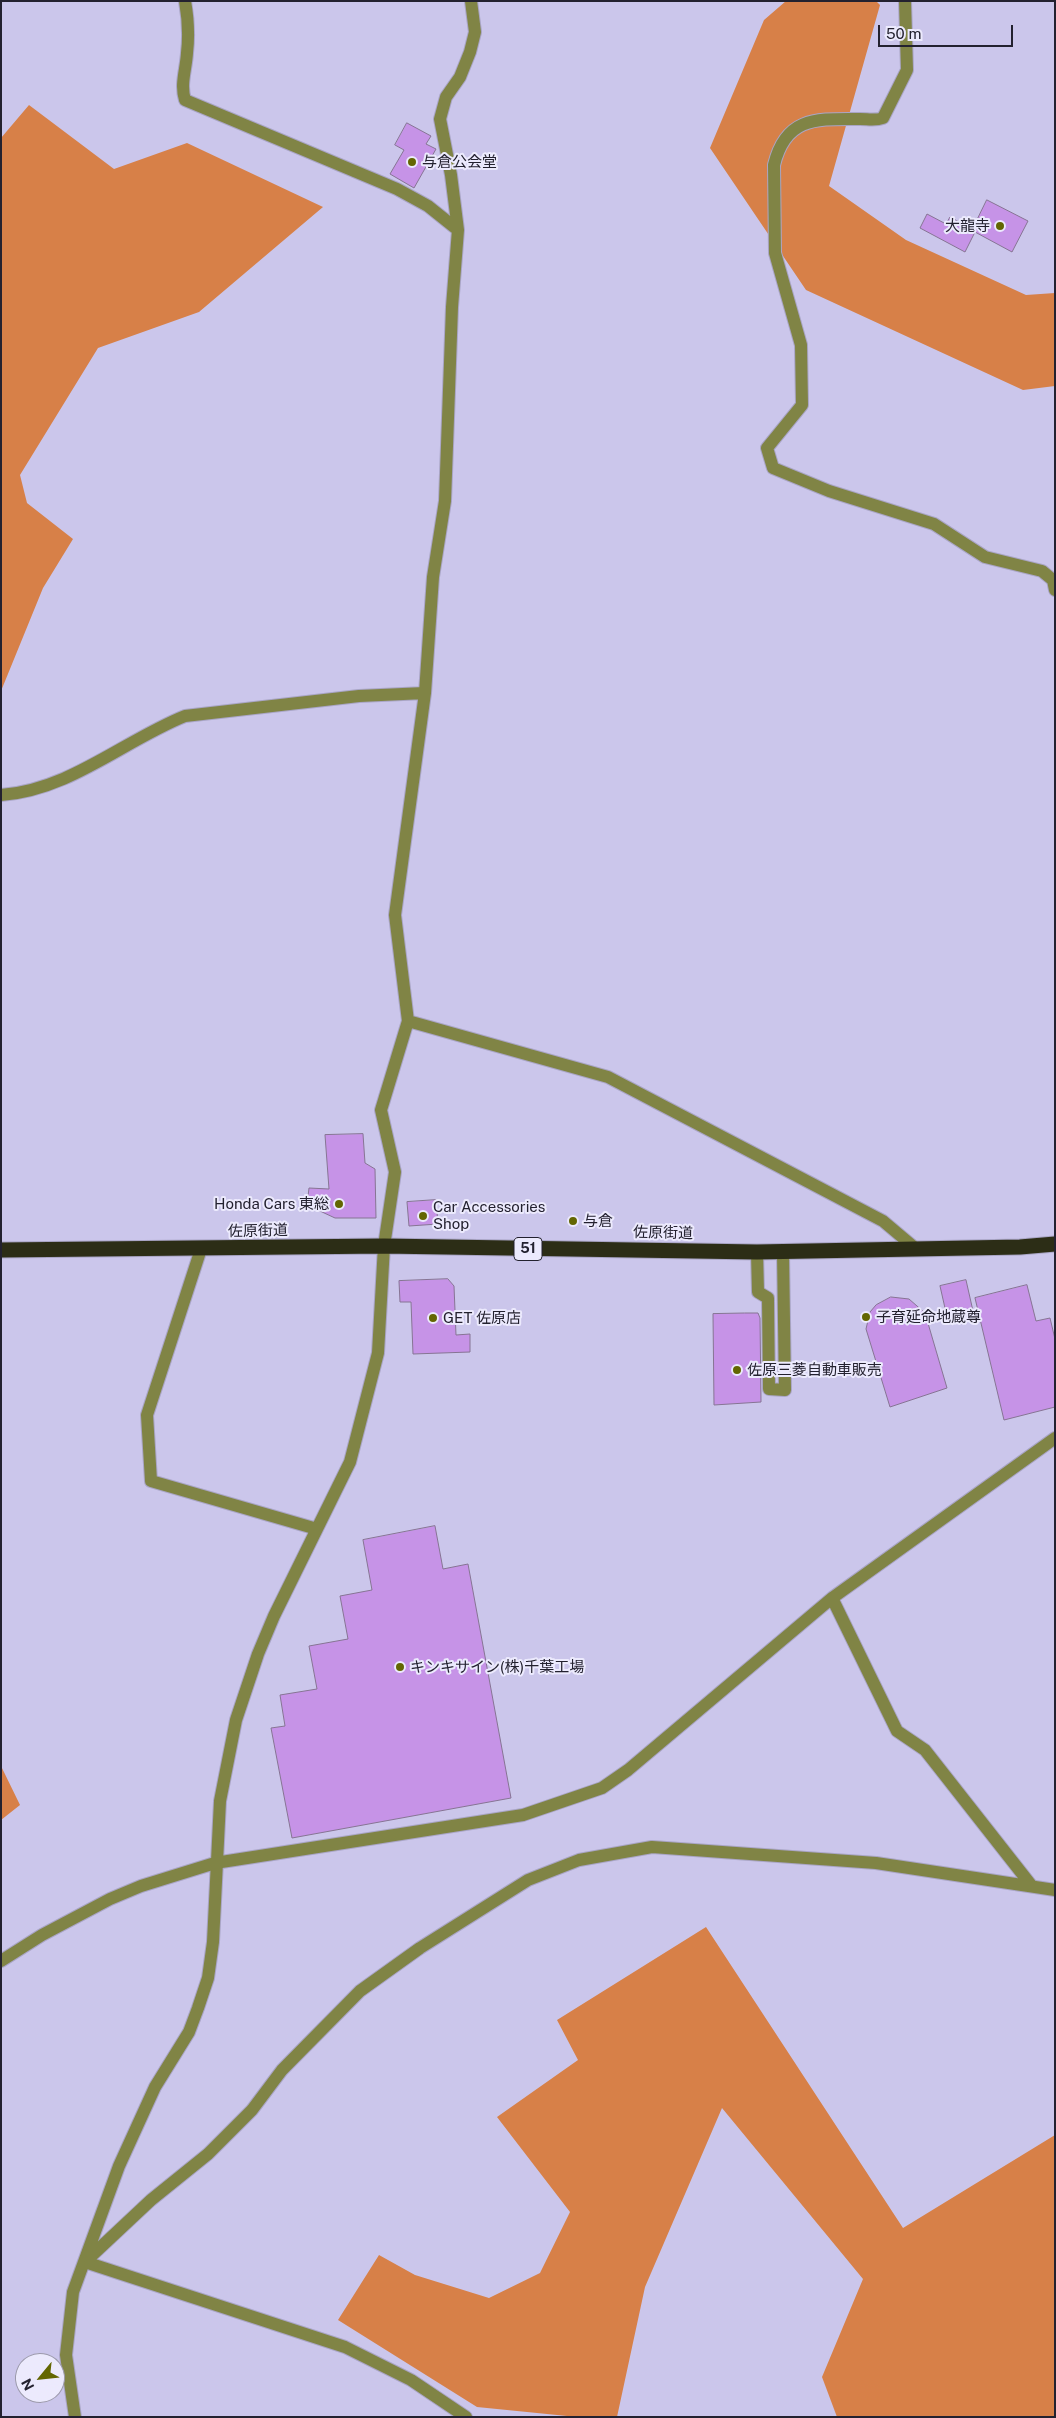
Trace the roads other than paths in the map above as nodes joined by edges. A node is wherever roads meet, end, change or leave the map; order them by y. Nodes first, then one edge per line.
1 (185, 1) edge
2 (471, 1) edge
3 (905, 1) edge
4 (458, 230) junction
5 (1055, 590) edge
6 (424, 693) junction
7 (1, 795) edge
8 (408, 1021) junction
9 (1055, 1244) edge
10 (384, 1246) junction
11 (915, 1248) junction
12 (201, 1249) junction
13 (1, 1250) edge
14 (757, 1252) junction
15 (782, 1252) junction
16 (1055, 1438) edge
17 (317, 1529) junction
18 (832, 1598) junction
19 (215, 1863) junction
20 (1031, 1885) junction
21 (1055, 1890) edge
22 (1, 1961) edge
23 (86, 2262) junction
24 (75, 2417) edge
25 (466, 2417) edge

1 - 4 street
2 - 4 street
3 - 5 street
4 - 6 street
6 - 7 street
6 - 8 street
8 - 10 street
8 - 11 street
9 - 11 highway, 佐原街道 / 51
10 - 12 highway, 佐原街道 / 51
10 - 14 highway, 佐原街道 / 51
10 - 17 street
11 - 15 highway, 佐原街道 / 51
12 - 13 highway, 佐原街道 / 51
12 - 17 street
14 - 15 highway, 佐原街道 / 51
14 - 15 street
16 - 18 street
17 - 19 street
18 - 19 street
18 - 20 street
19 - 22 street
19 - 23 street
20 - 21 street
20 - 23 street
23 - 24 street
23 - 25 street

